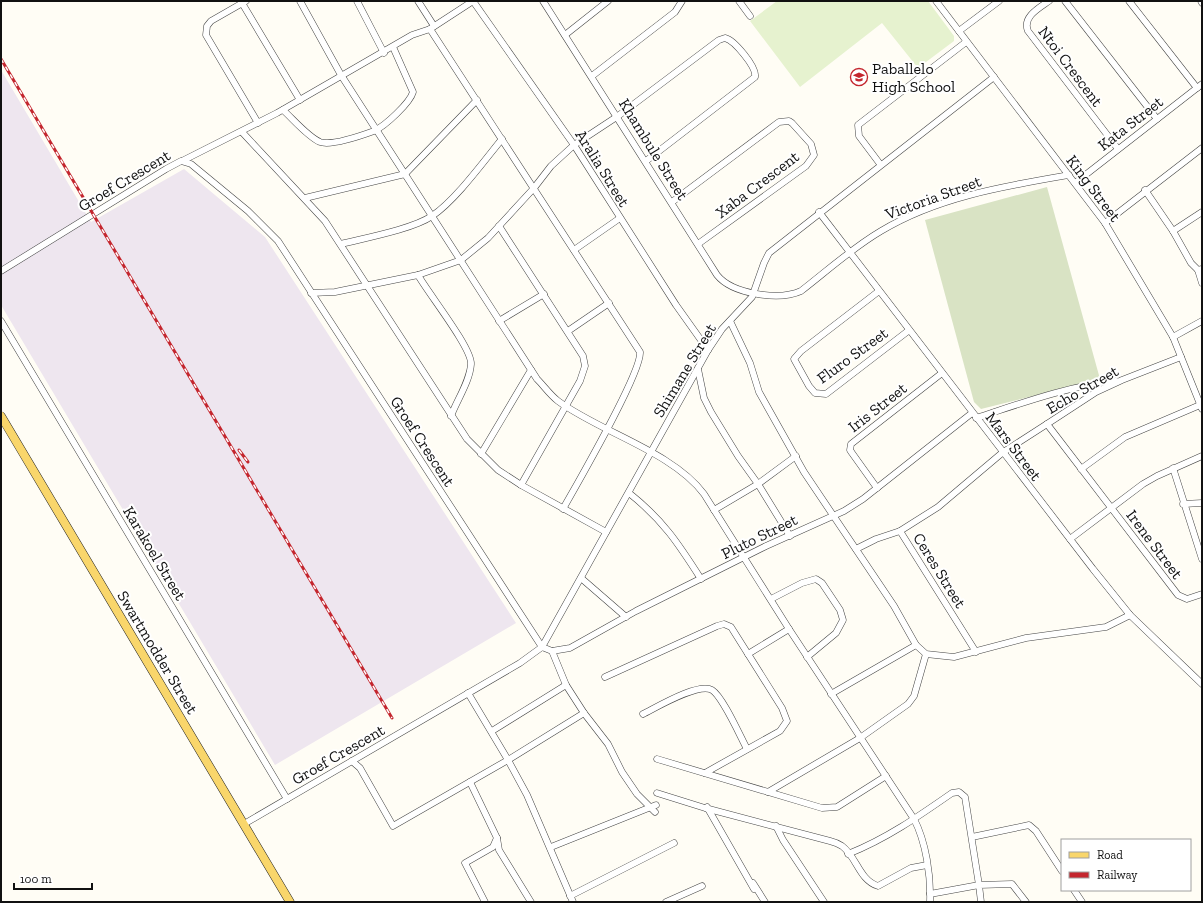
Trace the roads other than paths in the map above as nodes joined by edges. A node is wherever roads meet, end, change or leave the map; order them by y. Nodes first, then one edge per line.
1 (300, 1) edge
2 (357, 1) edge
3 (418, 1) edge
4 (473, 1) edge
5 (543, 1) edge
6 (608, 1) edge
7 (682, 1) edge
8 (739, 1) edge
9 (936, 1) edge
10 (999, 1) edge
11 (1049, 1) edge
12 (1065, 1) edge
13 (1129, 1) edge
14 (244, 2) edge
15 (750, 16) dead end
16 (432, 27) junction
17 (959, 31) junction
18 (566, 35) junction
19 (966, 42) junction
20 (393, 47) junction
21 (384, 53) junction
22 (341, 75) junction
23 (592, 76) junction
24 (994, 77) junction
25 (1199, 86) edge
26 (300, 100) junction
27 (477, 100) junction
28 (283, 110) junction
29 (618, 116) junction
30 (1157, 119) junction
31 (258, 123) junction
32 (376, 130) junction
33 (242, 132) junction
34 (502, 139) junction
35 (574, 145) junction
36 (1202, 148) edge
37 (1118, 149) junction
38 (181, 161) junction
39 (646, 161) junction
40 (880, 164) junction
41 (405, 174) junction
42 (1069, 175) junction
43 (1075, 183) junction
44 (534, 188) junction
45 (1145, 190) junction
46 (305, 198) junction
47 (672, 202) junction
48 (819, 212) junction
49 (1202, 212) edge
50 (432, 216) junction
51 (620, 218) junction
52 (1105, 223) junction
53 (499, 226) junction
54 (1173, 231) junction
55 (342, 244) junction
56 (698, 244) junction
57 (574, 250) junction
58 (849, 253) junction
59 (461, 260) junction
60 (1200, 269) edge
61 (1, 270) edge
62 (418, 275) junction
63 (1202, 283) edge
64 (367, 285) junction
65 (740, 290) junction
66 (878, 291) junction
67 (310, 293) junction
68 (754, 293) junction
69 (544, 294) junction
70 (609, 303) junction
71 (743, 307) junction
72 (1, 321) edge
73 (499, 321) junction
74 (730, 321) junction
75 (1202, 321) edge
76 (568, 331) junction
77 (908, 331) junction
78 (1173, 337) junction
79 (708, 350) junction
80 (1181, 356) junction
81 (698, 369) junction
82 (531, 370) junction
83 (942, 373) junction
84 (1122, 380) junction
85 (565, 405) junction
86 (1201, 407) edge
87 (974, 415) junction
88 (1, 416) edge
89 (451, 416) junction
90 (1047, 424) junction
91 (607, 428) junction
92 (651, 453) junction
93 (1002, 453) junction
94 (481, 454) junction
95 (796, 456) junction
96 (1202, 456) edge
97 (1173, 468) junction
98 (1081, 469) junction
99 (758, 484) junction
100 (521, 485) junction
101 (876, 488) junction
102 (629, 493) junction
103 (1202, 503) edge
104 (1183, 504) junction
105 (1111, 507) junction
106 (564, 509) junction
107 (714, 510) junction
108 (833, 515) junction
109 (900, 531) junction
110 (606, 532) junction
111 (790, 536) junction
112 (1070, 540) junction
113 (856, 549) junction
114 (744, 557) junction
115 (1202, 559) edge
116 (581, 578) junction
117 (701, 579) junction
118 (1202, 594) edge
119 (771, 599) junction
120 (1130, 615) junction
121 (626, 617) junction
122 (789, 629) junction
123 (916, 645) junction
124 (542, 647) junction
125 (552, 651) junction
126 (976, 652) junction
127 (748, 654) junction
128 (926, 654) junction
129 (808, 657) junction
130 (605, 677) dead end
131 (1202, 684) edge
132 (566, 685) junction
133 (468, 693) junction
134 (831, 694) junction
135 (584, 713) junction
136 (643, 714) dead end
137 (492, 731) junction
138 (860, 738) junction
139 (747, 749) junction
140 (658, 759) dead end
141 (508, 760) junction
142 (352, 762) junction
143 (705, 773) junction
144 (886, 776) junction
145 (470, 782) junction
146 (768, 792) junction
147 (287, 799) junction
148 (656, 805) dead end
149 (705, 808) junction
150 (655, 812) dead end
151 (914, 819) junction
152 (244, 824) junction
153 (776, 826) junction
154 (972, 837) junction
155 (497, 838) junction
156 (674, 843) dead end
157 (551, 847) junction
158 (848, 854) junction
159 (927, 865) junction
160 (1061, 869) edge
161 (979, 885) junction
162 (702, 886) dead end
163 (754, 889) dead end
164 (1075, 891) edge
165 (930, 894) junction
166 (572, 899) edge
167 (290, 902) edge
168 (485, 902) edge
169 (531, 902) edge
170 (666, 902) edge
171 (765, 902) edge
172 (824, 902) edge
173 (930, 902) edge
174 (981, 902) edge
175 (1026, 902) edge
176 (1082, 902) edge

1 - 22 street
2 - 21 street
3 - 16 street
4 - 16 street
4 - 35 street, Aralia Street
5 - 18 street, Khambule Street
6 - 18 street
7 - 23 street
8 - 15 street
9 - 17 street, King Street
10 - 17 street
11 - 37 street, Ntoi Crescent
12 - 30 street
13 - 25 street
14 - 26 street
14 - 31 street
16 - 20 street
16 - 27 street
17 - 19 street, King Street
18 - 23 street, Khambule Street
19 - 24 street, King Street
19 - 40 street
20 - 21 street
20 - 32 street
21 - 22 street
22 - 26 street
22 - 32 street
23 - 29 street, Khambule Street
24 - 40 street, Shimane Street
24 - 42 street, King Street
25 - 30 street, Kata Street
26 - 28 street
27 - 34 street
27 - 41 street
28 - 31 street
28 - 32 street
29 - 35 street
29 - 39 street, Khambule Street
29 - 39 street
30 - 37 street, Kata Street
31 - 33 street
32 - 41 street
33 - 38 street
33 - 46 street
34 - 44 street
34 - 50 street
35 - 44 street
35 - 51 street, Aralia Street
36 - 45 street
37 - 43 street, Kata Street
38 - 61 street, Groef Crescent
38 - 67 street, Groef Crescent
39 - 47 street, Khambule Street
40 - 48 street, Shimane Street
41 - 46 street
41 - 50 street
42 - 43 street, King Street
42 - 58 street, Victoria Street
43 - 52 street, King Street
44 - 53 street
44 - 57 street
45 - 52 street
45 - 54 street
46 - 55 street
47 - 56 street, Khambule Street
47 - 56 street, Xaba Crescent
48 - 58 street, Mars Street
48 - 68 street, Shimane Street
49 - 54 street
50 - 55 street
50 - 59 street
51 - 57 street
51 - 79 street, Aralia Street
52 - 78 street, King Street
53 - 59 street
53 - 69 street
54 - 60 street
55 - 64 street
56 - 65 street, Khambule Street
57 - 70 street
58 - 66 street, Mars Street
58 - 68 street, Victoria Street
59 - 62 street
59 - 73 street
60 - 63 street
62 - 64 street
62 - 89 street
64 - 67 street
64 - 89 street
65 - 68 street, Khambule Street
65 - 71 street
66 - 77 street, Mars Street
66 - 77 street, Fluro Street
67 - 124 street, Groef Crescent
68 - 71 street, Shimane Street
69 - 73 street
69 - 76 street
70 - 76 street
70 - 91 street
71 - 74 street, Shimane Street
72 - 147 street, Karakoel Street
73 - 82 street
74 - 79 street, Shimane Street
74 - 95 street
75 - 78 street
76 - 85 street
77 - 83 street, Mars Street
78 - 80 street, King Street
79 - 81 street, Shimane Street
80 - 84 street, Echo Street
80 - 86 street, King Street
81 - 92 street, Shimane Street
81 - 99 street
82 - 85 street
82 - 94 street
83 - 87 street, Mars Street
83 - 101 street, Iris Street
84 - 87 street
84 - 90 street, Echo Street
85 - 91 street
85 - 100 street
86 - 98 street
87 - 93 street, Mars Street
87 - 101 street, Pluto Street
88 - 152 main road, Swartmodder Street
89 - 94 street
90 - 93 street, Ceres Street
90 - 98 street, Echo Street
91 - 92 street
91 - 106 street
92 - 102 street, Shimane Street
92 - 107 street
93 - 109 street, Ceres Street
93 - 112 street, Mars Street
94 - 100 street
95 - 99 street
95 - 108 street
96 - 97 street
97 - 104 street
97 - 105 street
98 - 105 street, Echo Street
99 - 107 street
99 - 111 street
100 - 106 street
101 - 108 street, Pluto Street
102 - 110 street, Shimane Street
102 - 117 street
103 - 104 street
104 - 115 street
105 - 112 street
105 - 118 street, Irene Street
106 - 110 street
107 - 114 street
108 - 111 street, Pluto Street
108 - 113 street
109 - 113 street
109 - 126 street, Ceres Street
110 - 116 street, Shimane Street
111 - 114 street, Pluto Street
112 - 120 street, Mars Street
113 - 123 street
114 - 117 street, Pluto Street
114 - 119 street
116 - 121 street
116 - 124 street, Shimane Street
117 - 121 street, Pluto Street
119 - 122 street
119 - 129 street
120 - 126 street
120 - 131 street, Mars Street
121 - 125 street, Pluto Street
122 - 127 street
122 - 129 street
123 - 128 street
123 - 134 street
124 - 125 street
124 - 133 street, Groef Crescent
125 - 132 street
126 - 128 street
127 - 130 street
127 - 139 street
128 - 138 street
129 - 134 street
132 - 135 street
132 - 137 street
133 - 137 street
133 - 142 street, Groef Crescent
134 - 138 street
135 - 141 street
135 - 150 street
136 - 139 street
137 - 141 street
138 - 144 street
138 - 146 street
139 - 143 street
140 - 143 street
141 - 145 street
141 - 157 street
142 - 145 street
142 - 147 street, Groef Crescent
143 - 146 street
144 - 146 street
144 - 151 street
145 - 155 street
147 - 152 street, Groef Crescent
148 - 157 street
149 - 153 street
149 - 163 street
149 - 171 street
151 - 154 street
151 - 158 street
151 - 159 street
152 - 167 main road, Swartmodder Street
153 - 158 street
153 - 172 street
154 - 160 street
154 - 161 street
155 - 168 street
155 - 169 street
156 - 166 street
157 - 166 street
158 - 159 street
159 - 165 street
161 - 165 street
161 - 174 street
161 - 175 street
162 - 170 street
164 - 176 street
165 - 173 street

